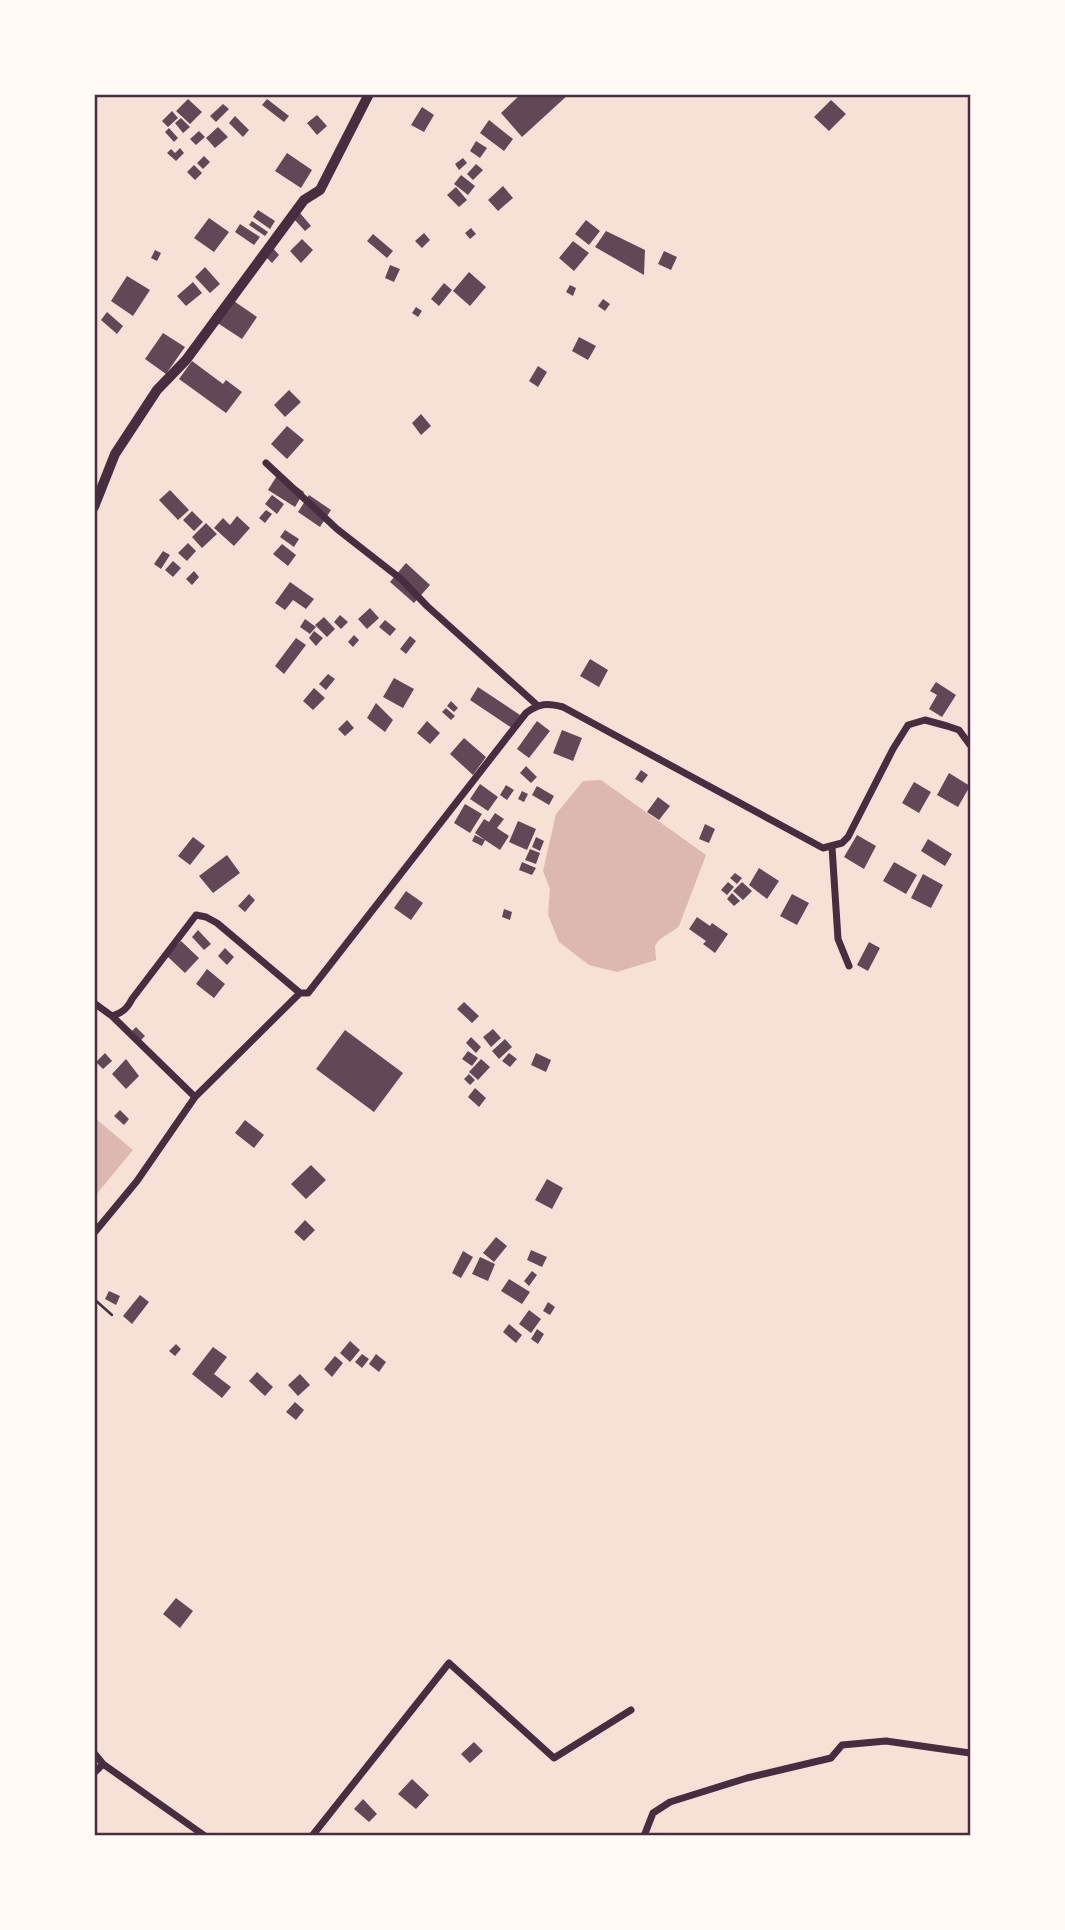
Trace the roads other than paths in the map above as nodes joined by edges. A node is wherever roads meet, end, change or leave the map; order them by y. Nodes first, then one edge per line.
1 (369, 94) edge
2 (266, 463) dead end
3 (94, 507) edge
4 (537, 705) junction
5 (971, 745) edge
6 (832, 847) junction
7 (849, 966) dead end
8 (300, 993) junction
9 (94, 1003) edge
10 (112, 1016) junction
11 (195, 1097) junction
12 (94, 1233) edge
13 (631, 1710) dead end
14 (94, 1753) edge
15 (971, 1753) edge
16 (103, 1764) junction
17 (94, 1773) edge
18 (205, 1836) edge
19 (312, 1836) edge
20 (645, 1836) edge

1 - 3 street
2 - 4 street
4 - 6 street
4 - 8 street
5 - 6 street
6 - 7 street
8 - 10 street
8 - 11 street
9 - 10 street
10 - 11 street
11 - 12 street
13 - 19 street
14 - 16 street
15 - 20 street
16 - 17 street
16 - 18 street

